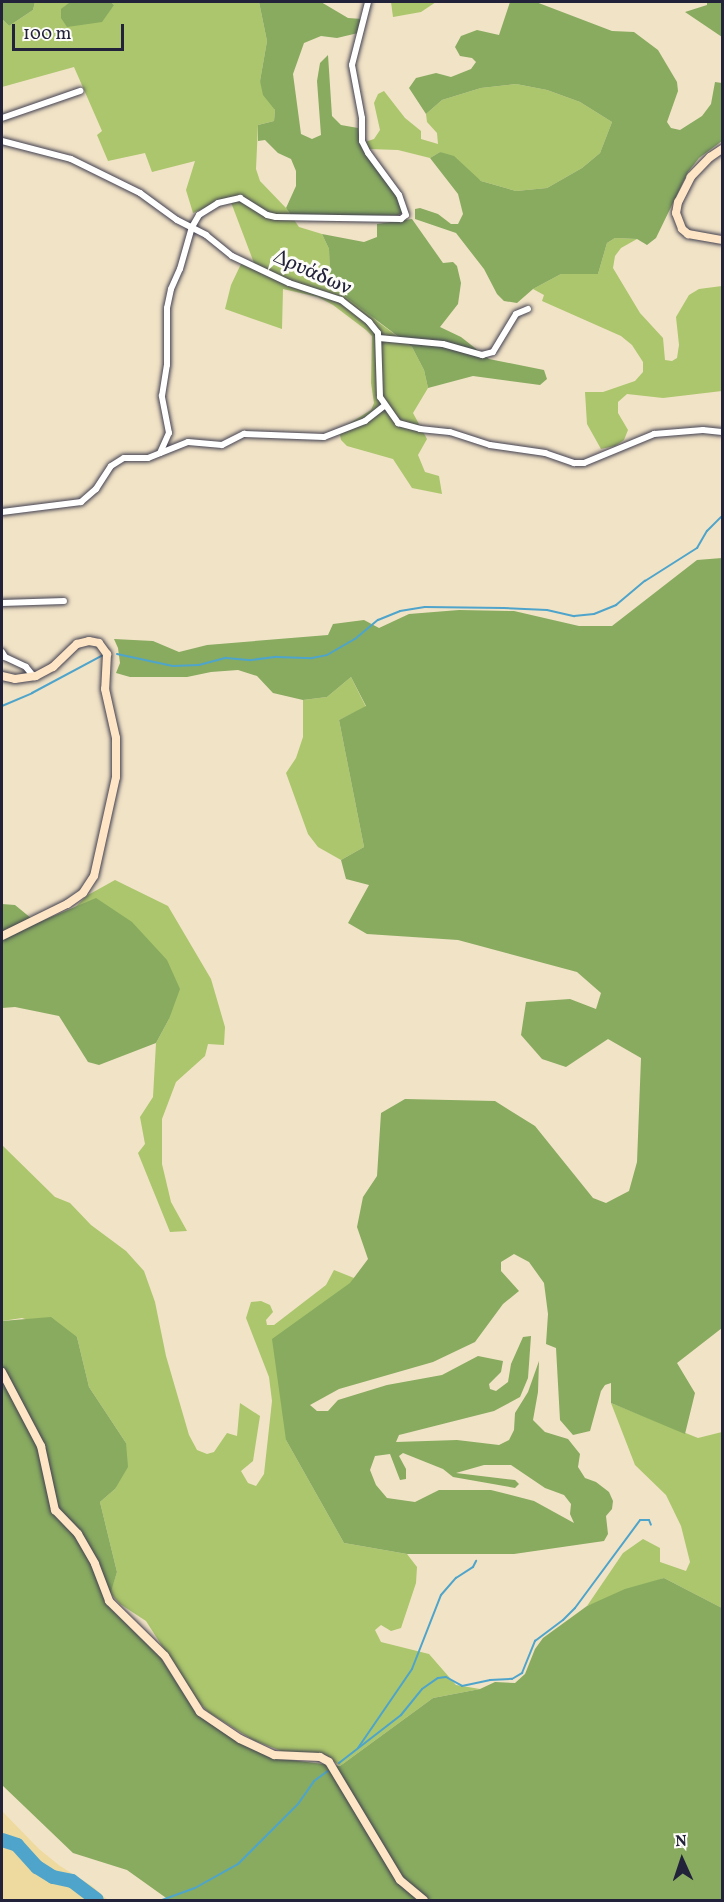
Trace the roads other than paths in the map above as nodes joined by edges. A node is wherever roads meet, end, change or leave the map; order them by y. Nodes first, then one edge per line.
1 (368, 2) edge
2 (80, 91) dead end
3 (2, 118) edge
4 (2, 141) edge
5 (723, 149) edge
6 (192, 227) junction
7 (723, 240) edge
8 (528, 309) dead end
9 (379, 339) junction
10 (384, 405) junction
11 (723, 432) edge
12 (160, 453) junction
13 (2, 512) edge
14 (64, 601) dead end
15 (2, 603) edge
16 (2, 652) edge
17 (2, 676) edge
18 (34, 677) junction
19 (2, 936) edge
20 (2, 1372) edge
21 (424, 1900) edge

1 - 6 street
2 - 3 street
4 - 6 street, Δρυάδων
5 - 7 street
6 - 9 street, Δρυάδων
6 - 12 street
8 - 9 street
9 - 10 street
10 - 11 street
10 - 12 street
12 - 13 street
14 - 15 street
16 - 18 street
17 - 18 street
18 - 19 street
20 - 21 street

